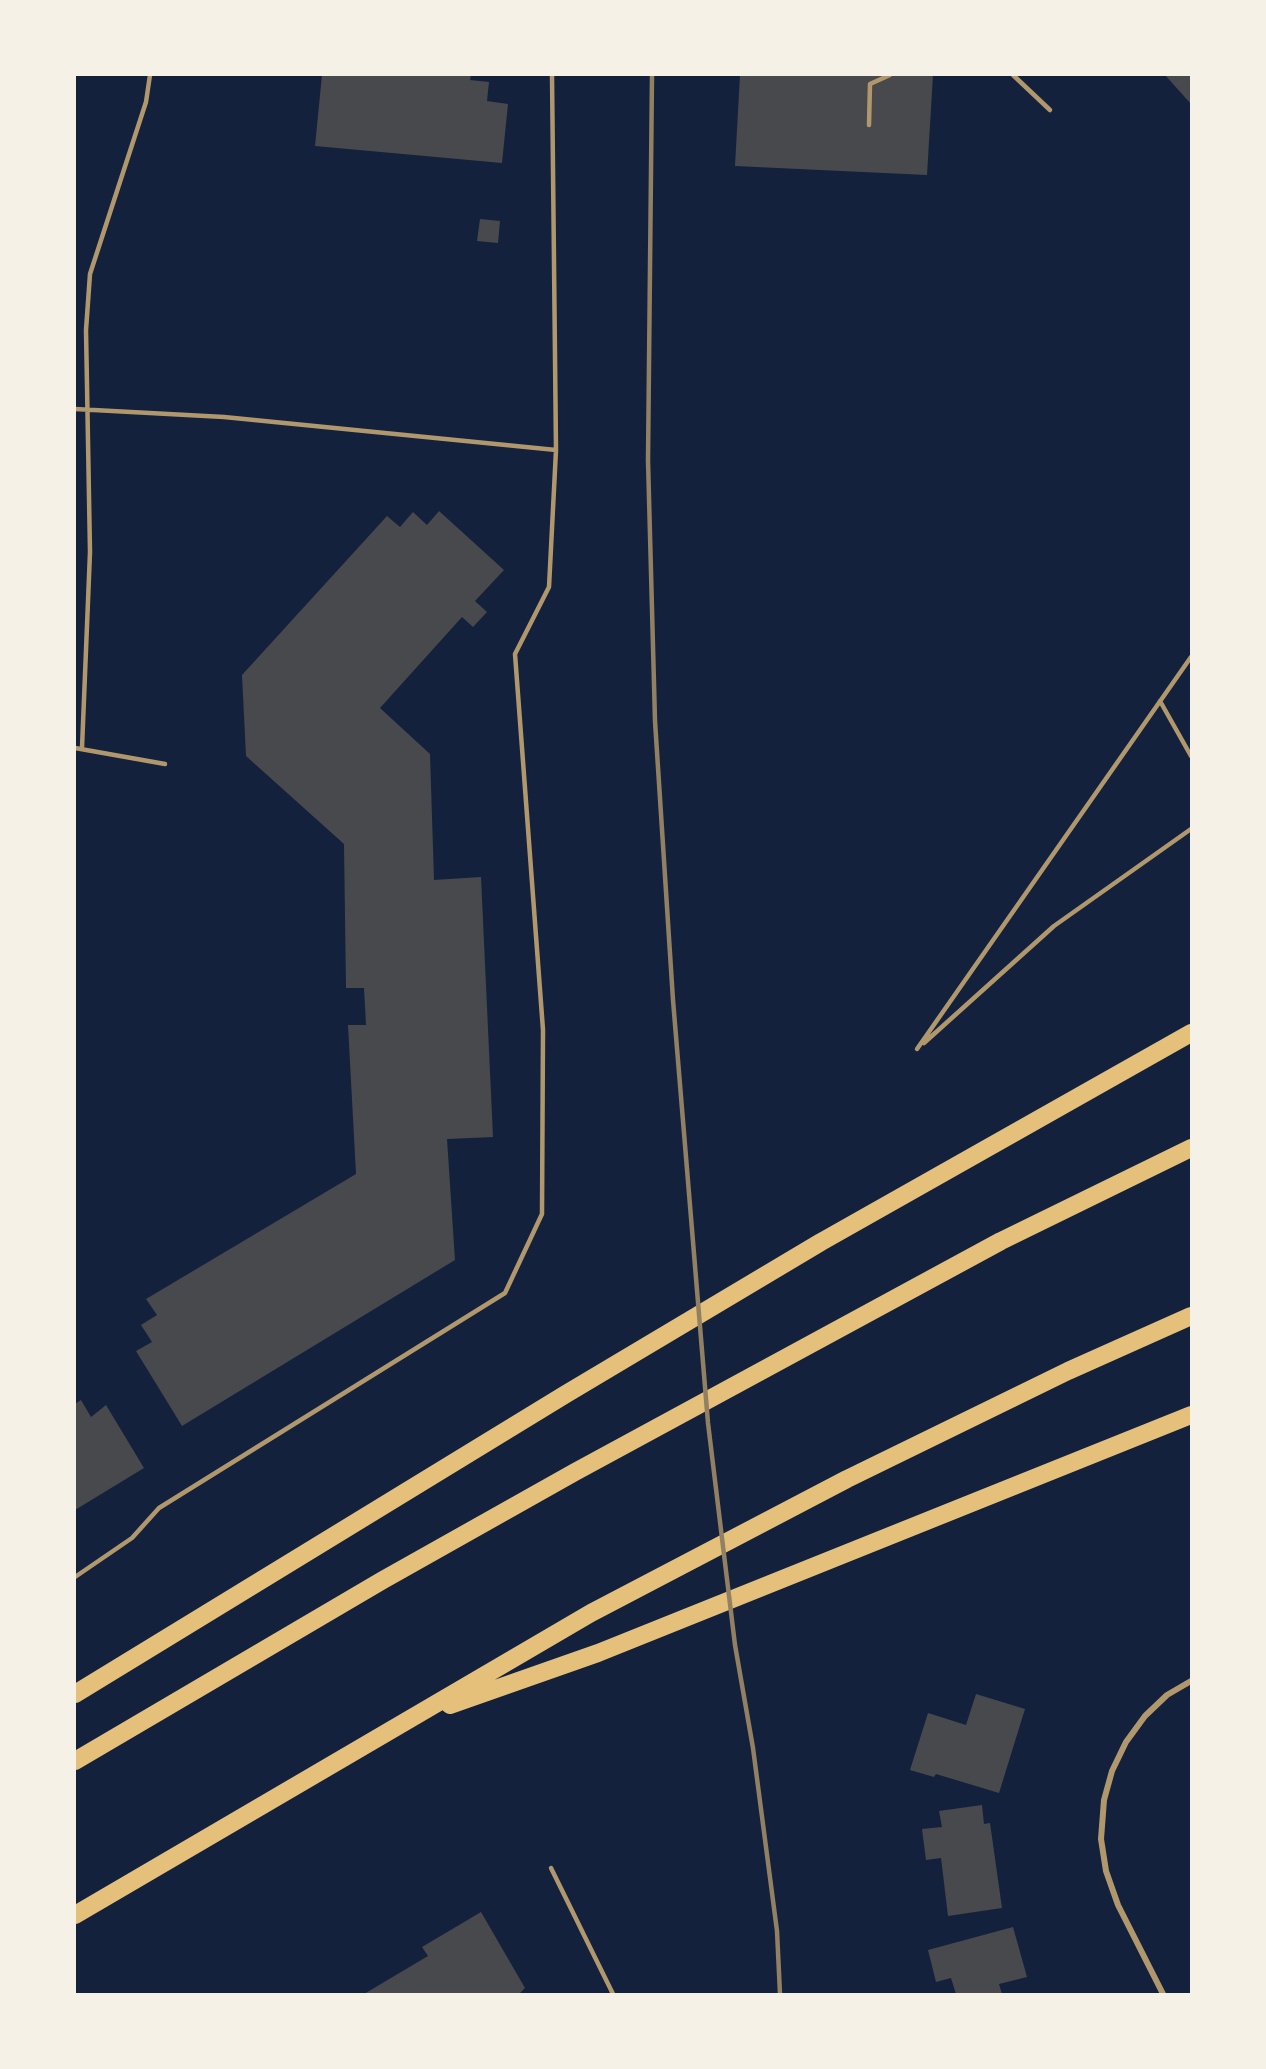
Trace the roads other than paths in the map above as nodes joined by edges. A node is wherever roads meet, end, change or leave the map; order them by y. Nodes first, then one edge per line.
1 (150, 75) edge
2 (552, 75) edge
3 (890, 75) edge
4 (1013, 75) edge
5 (1050, 110) dead end
6 (869, 125) dead end
7 (86, 408) junction
8 (75, 409) edge
9 (556, 450) junction
10 (1191, 657) edge
11 (1191, 665) edge
12 (1182, 670) junction
13 (1160, 701) junction
14 (75, 748) edge
15 (82, 748) junction
16 (1191, 756) edge
17 (165, 764) dead end
18 (1191, 830) edge
19 (1191, 1035) edge
20 (1191, 1148) edge
21 (1191, 1316) edge
22 (1191, 1415) edge
23 (75, 1577) edge
24 (1191, 1680) edge
25 (75, 1694) edge
26 (408, 1719) junction
27 (75, 1761) edge
28 (551, 1868) dead end
29 (75, 1915) edge
30 (613, 1994) edge
31 (1163, 1994) edge

1 - 7 lane
2 - 9 lane
3 - 6 lane
4 - 5 lane
7 - 8 lane
7 - 9 lane
7 - 15 lane
9 - 23 lane
10 - 12 lane
11 - 12 lane
12 - 13 lane
13 - 16 lane
13 - 18 lane
14 - 15 lane
15 - 17 lane
19 - 25 highway
20 - 27 highway
21 - 26 highway
22 - 26 highway
24 - 31 street
26 - 29 highway
28 - 30 lane

